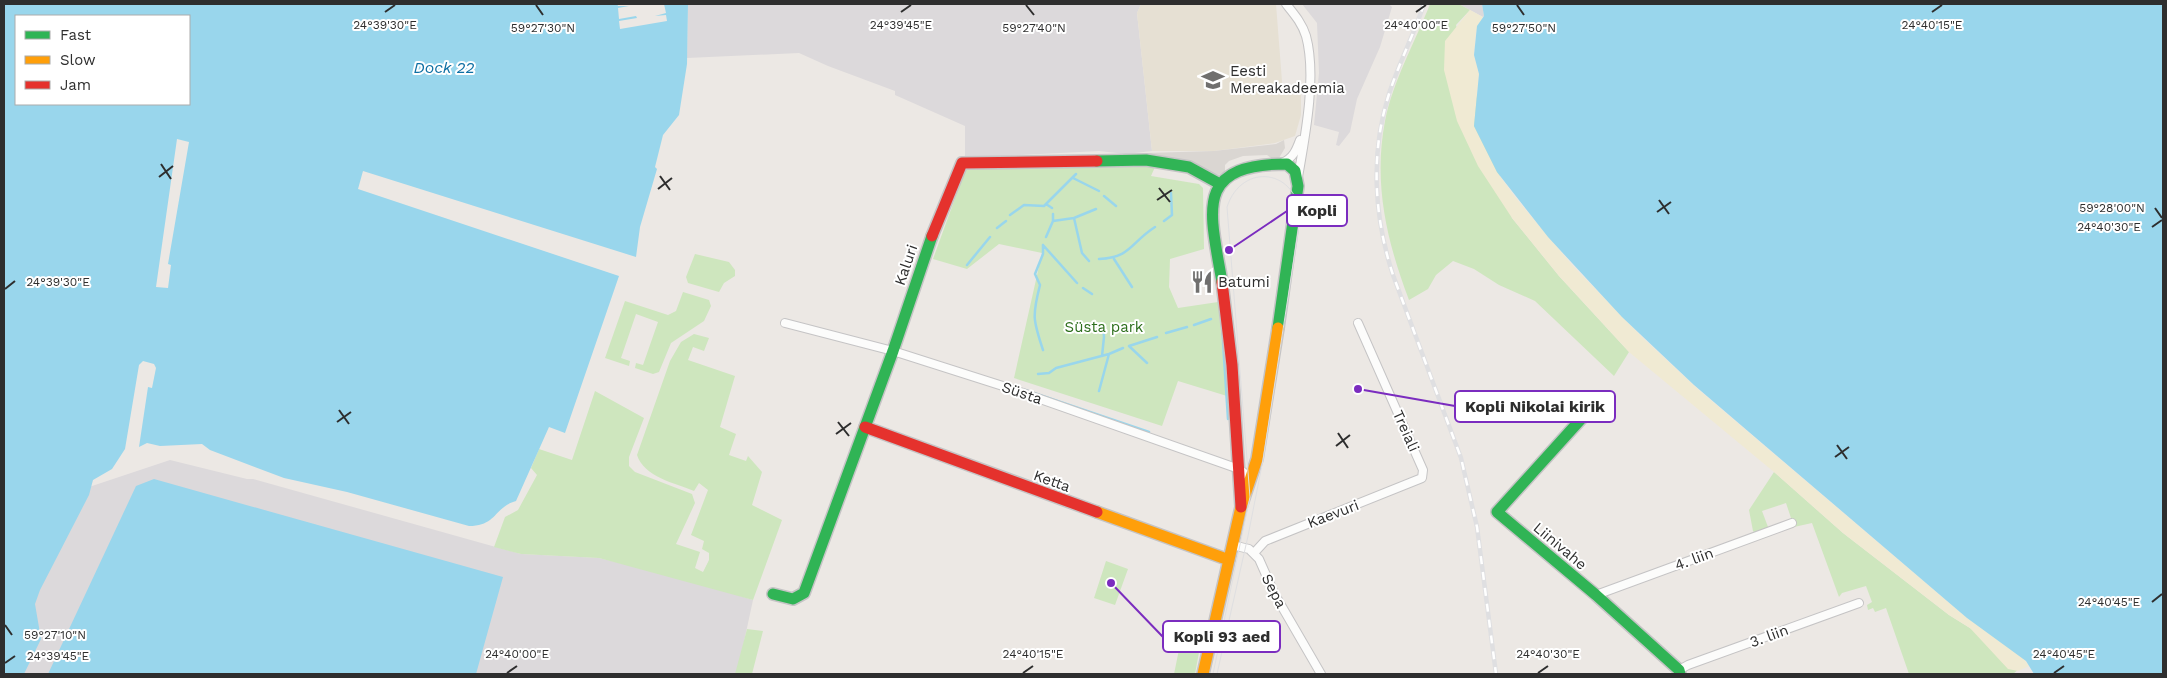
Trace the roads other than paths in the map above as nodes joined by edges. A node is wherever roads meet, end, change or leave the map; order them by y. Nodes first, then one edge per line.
1 (1286, 4) edge
2 (1305, 124) junction
3 (1278, 164) junction
4 (1298, 178) junction
5 (1220, 184) junction
6 (785, 323) dead end
7 (1358, 323) dead end
8 (894, 351) junction
9 (1591, 408) dead end
10 (865, 428) junction
11 (1239, 469) junction
12 (1252, 475) junction
13 (1416, 483) joint
14 (1241, 507) junction
15 (1792, 523) dead end
16 (1232, 545) junction
17 (1254, 553) junction
18 (1229, 560) junction
19 (773, 594) dead end
20 (1596, 595) junction
21 (1859, 603) dead end
22 (1680, 672) edge
23 (1203, 674) edge
24 (1321, 674) edge

1 - 2 street
2 - 3 street
2 - 4 street
3 - 4 street
3 - 5 street
4 - 12 street
5 - 8 street, Kaluri
5 - 11 street
6 - 8 street, Süsta
7 - 13 street, Treiali
8 - 10 street, Kaluri
8 - 11 street, Süsta
9 - 20 street, Liinivahe
10 - 18 street, Ketta
10 - 19 street, Kaluri
11 - 12 street, Süsta
11 - 14 street
12 - 14 street
13 - 17 street, Kaevuri
14 - 16 street
15 - 20 street, 4. liin
16 - 17 street
16 - 18 street
17 - 24 street, Sepa
18 - 23 street
20 - 22 street, Liinivahe
21 - 22 street, 3. liin

